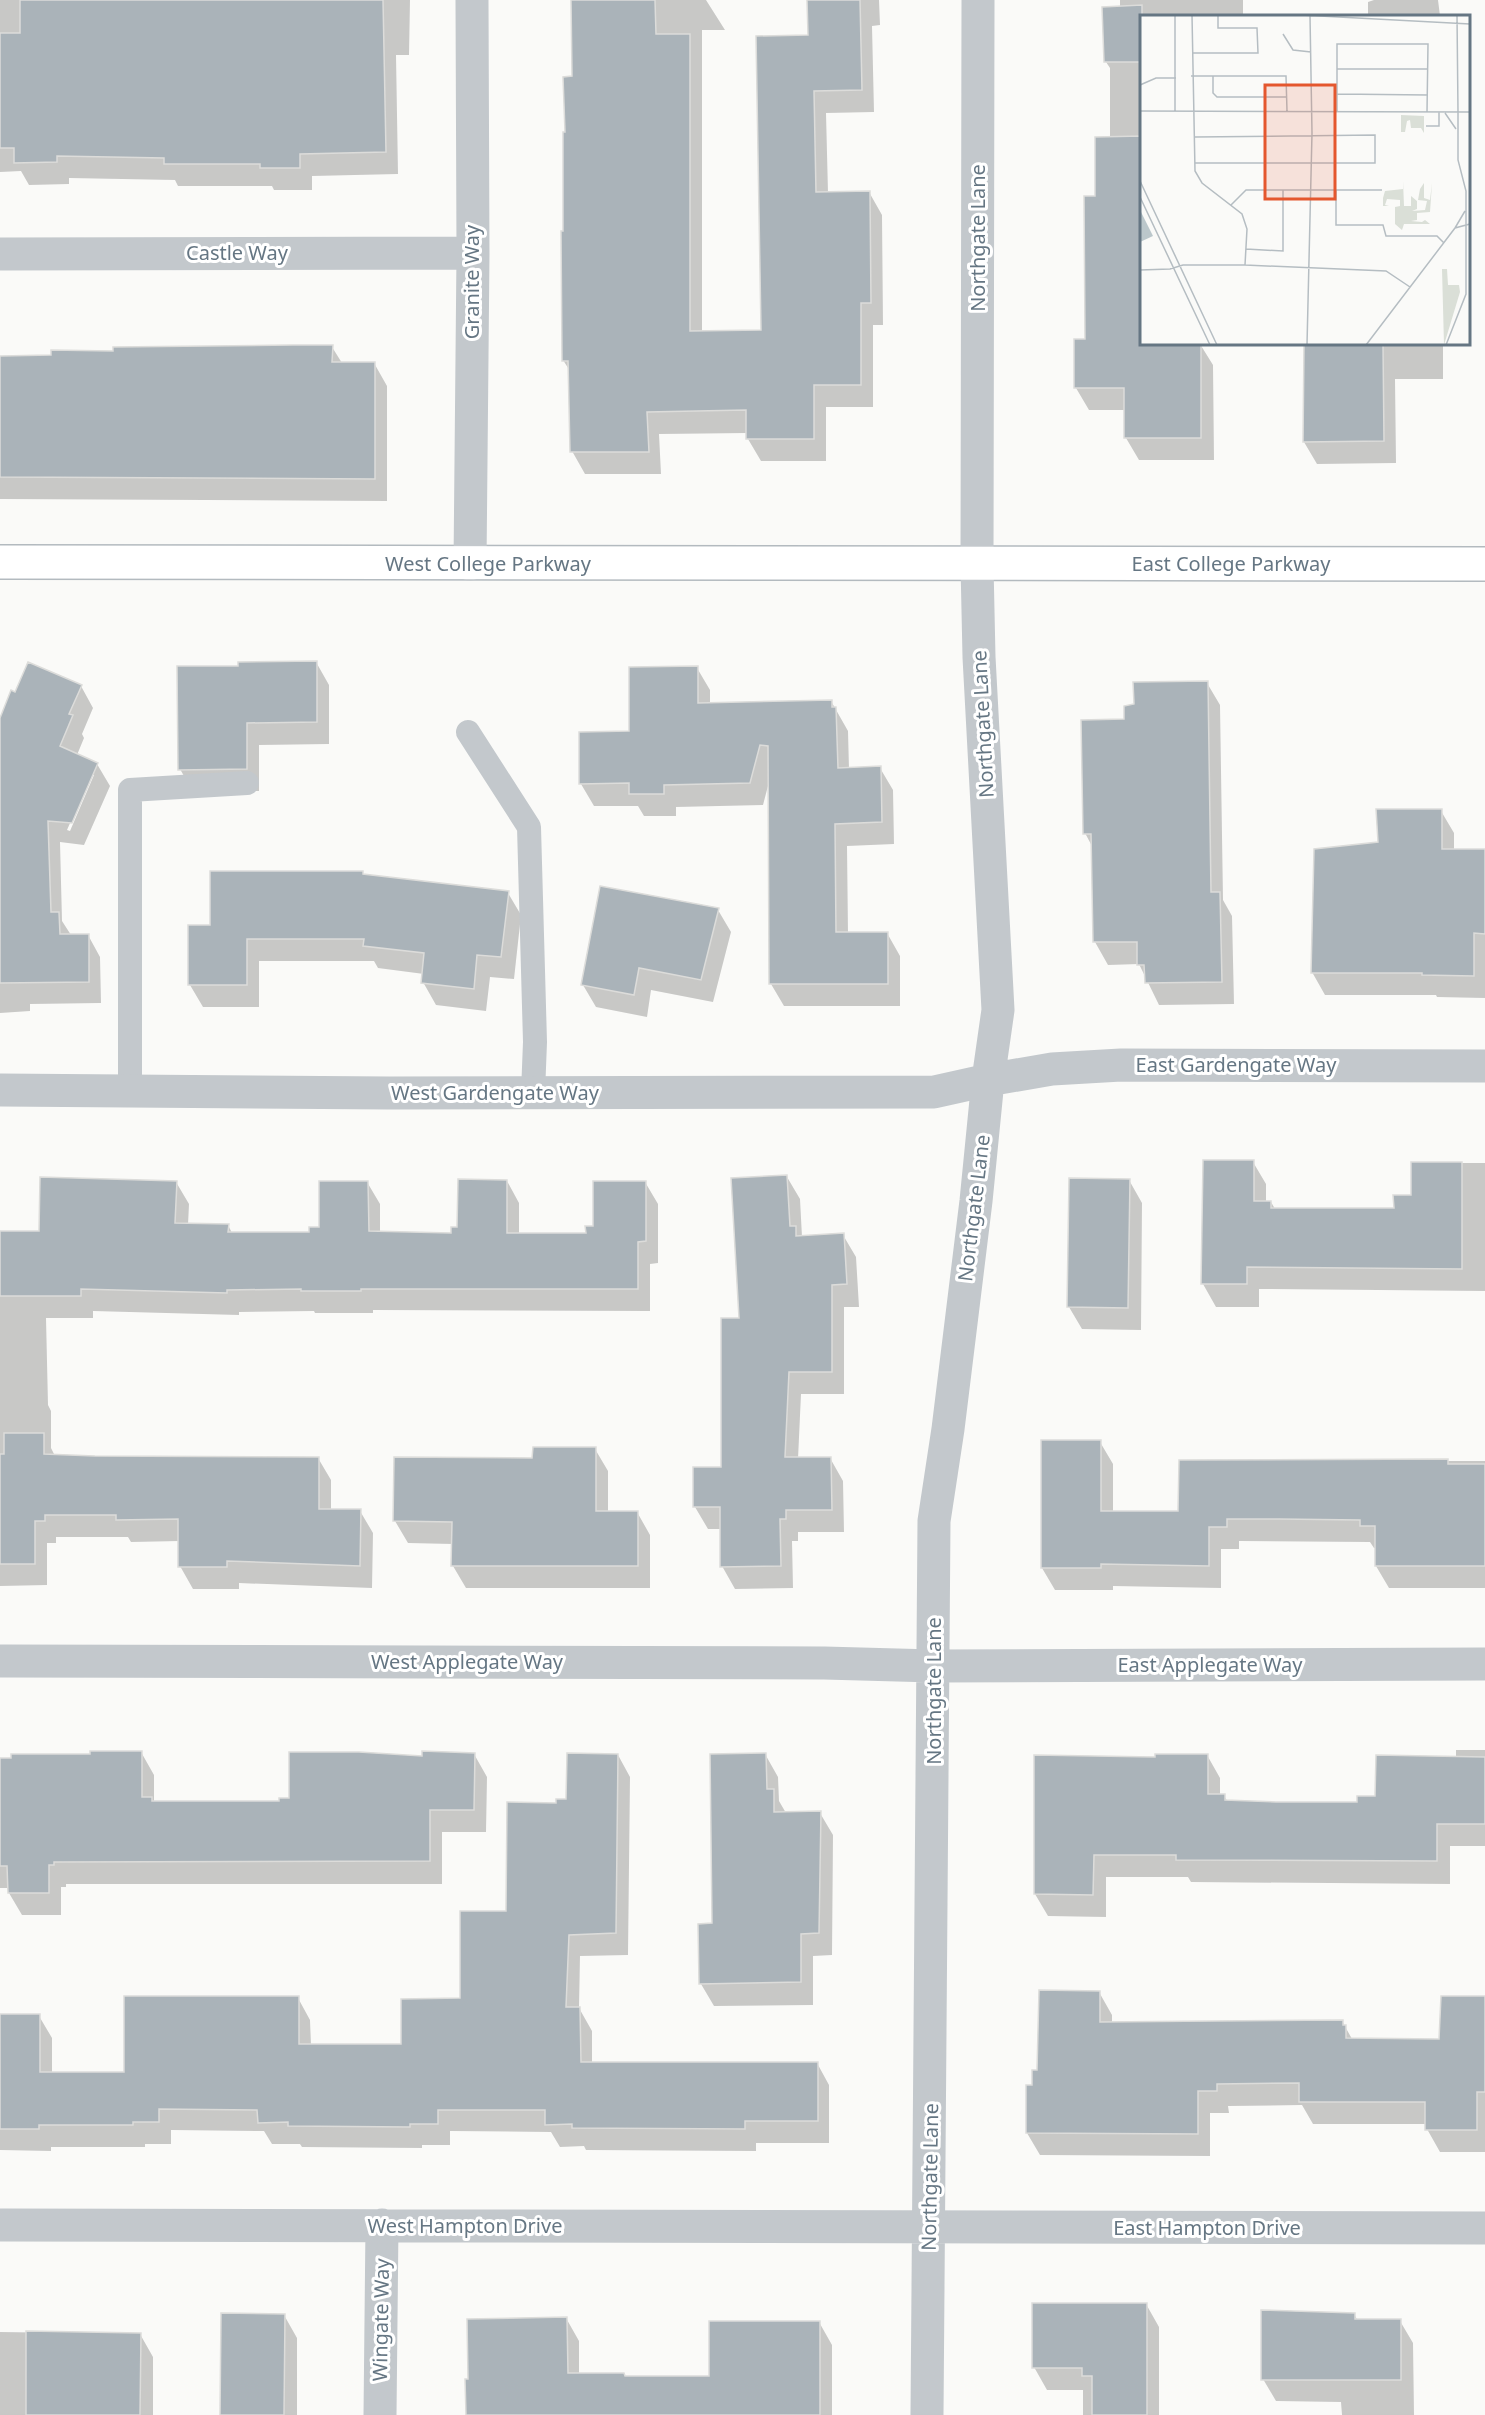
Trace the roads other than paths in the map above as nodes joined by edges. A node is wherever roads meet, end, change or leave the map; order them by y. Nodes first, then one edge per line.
1 (472, 0) edge
2 (978, 0) edge
3 (473, 253) junction
4 (0, 254) edge
5 (0, 562) edge
6 (470, 564) junction
7 (1485, 564) edge
8 (977, 565) junction
9 (468, 732) dead end
10 (247, 783) dead end
11 (1485, 1066) edge
12 (988, 1080) junction
13 (0, 1090) edge
14 (130, 1090) junction
15 (533, 1093) junction
16 (0, 1661) edge
17 (1485, 1664) edge
18 (934, 1666) junction
19 (0, 2225) edge
20 (382, 2225) junction
21 (930, 2228) junction
22 (1485, 2228) edge
23 (380, 2415) edge
24 (927, 2415) edge

1 - 3 street, Granite Way
2 - 8 street, Northgate Lane
3 - 4 street, Castle Way
3 - 6 street, Granite Way
5 - 6 main road, West College Parkway
6 - 8 main road, West College Parkway
7 - 8 main road, East College Parkway
8 - 12 street, Northgate Lane
9 - 15 lane
10 - 14 lane
11 - 12 street, East Gardengate Way
12 - 15 street, West Gardengate Way
12 - 18 street, Northgate Lane
13 - 14 street, West Gardengate Way
14 - 15 street, West Gardengate Way
16 - 18 street, West Applegate Way
17 - 18 street, East Applegate Way
18 - 21 street, Northgate Lane
19 - 20 street, West Hampton Drive
20 - 21 street, West Hampton Drive
20 - 23 street, Wingate Way
21 - 22 street, East Hampton Drive
21 - 24 street, Northgate Lane

